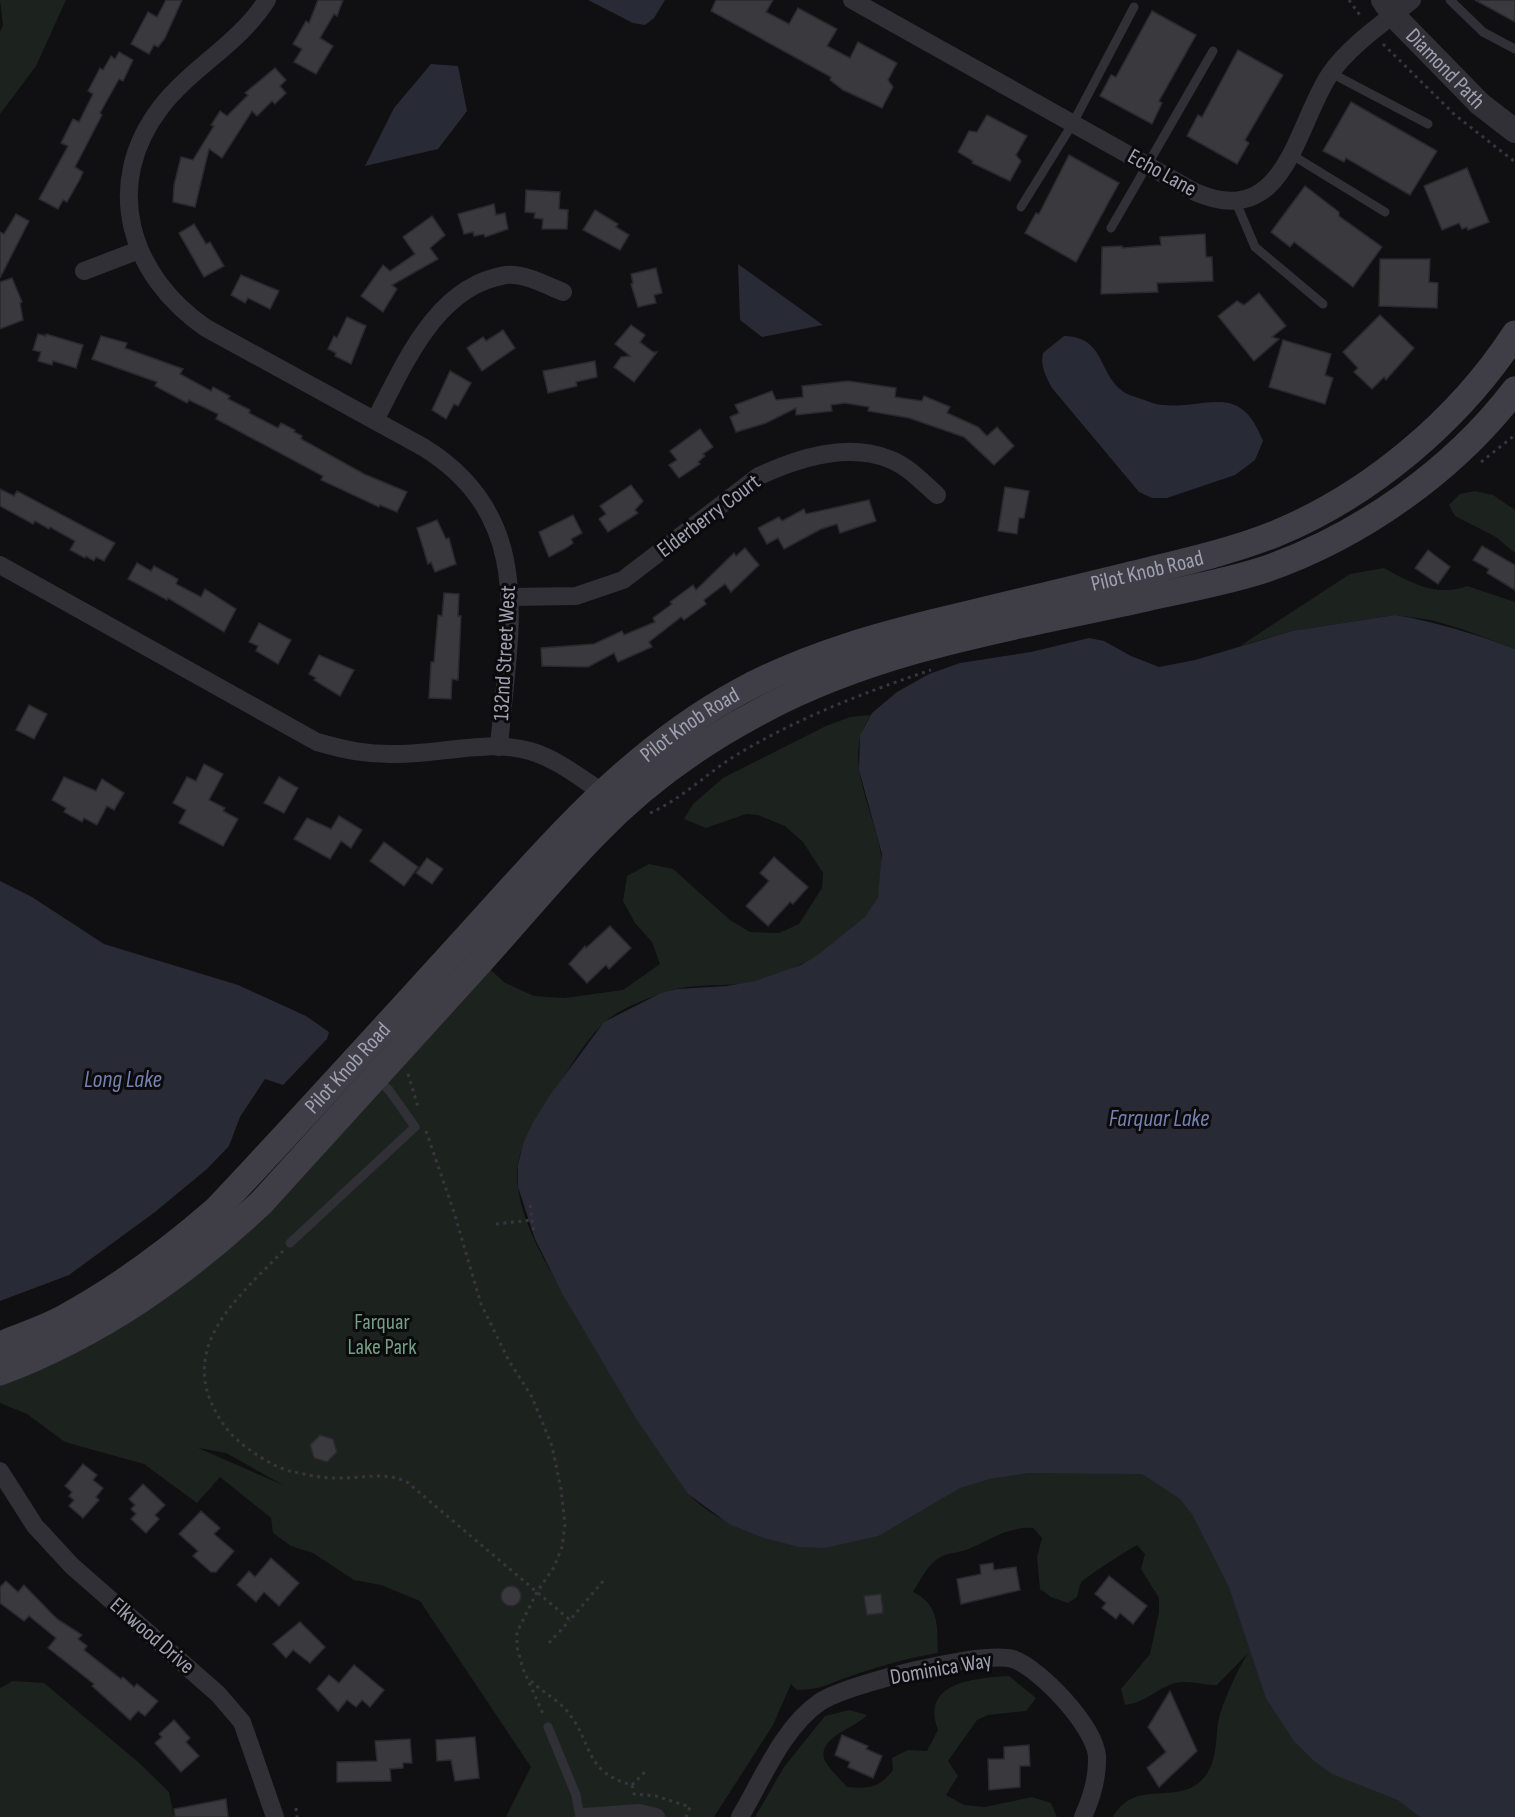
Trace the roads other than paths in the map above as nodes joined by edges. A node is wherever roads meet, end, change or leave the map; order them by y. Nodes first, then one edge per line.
1 (267, 0) edge
2 (852, 0) edge
3 (1450, 0) edge
4 (1396, 5) edge
5 (1134, 7) dead end
6 (1515, 49) edge
7 (1213, 51) dead end
8 (1331, 73) junction
9 (1073, 123) junction
10 (1428, 124) dead end
11 (1515, 131) edge
12 (1292, 155) junction
13 (1148, 165) junction
14 (1235, 200) junction
15 (1021, 207) dead end
16 (1385, 212) dead end
17 (1111, 228) dead end
18 (139, 249) junction
19 (84, 271) dead end
20 (563, 292) dead end
21 (1323, 304) dead end
22 (1515, 334) edge
23 (1515, 390) edge
24 (375, 420) junction
25 (937, 495) dead end
26 (0, 565) edge
27 (510, 597) junction
28 (499, 747) junction
29 (602, 792) junction
30 (637, 810) junction
31 (370, 1073) junction
32 (291, 1243) road end
33 (0, 1345) edge
34 (0, 1372) edge
35 (0, 1471) edge
36 (549, 1727) road end
37 (274, 1817) edge
38 (582, 1817) edge
39 (656, 1817) edge
40 (740, 1817) edge
41 (1083, 1817) edge

1 - 18 street, 132nd Street West
2 - 9 street, Echo Lane
3 - 6 lane
4 - 8 street, Echo Lane
4 - 11 street, Diamond Path
5 - 9 lane
7 - 13 lane
8 - 10 lane
8 - 12 street, Echo Lane
9 - 13 street, Echo Lane
9 - 15 lane
12 - 14 street, Echo Lane
12 - 16 lane
13 - 14 street, Echo Lane
13 - 17 lane
14 - 21 lane
18 - 19 street
18 - 24 street, 132nd Street West
20 - 24 street
22 - 29 main road, Pilot Knob Road
23 - 30 main road, Pilot Knob Road
24 - 27 street, 132nd Street West
25 - 27 street, Elderberry Court
26 - 28 street, 132nd Street West
27 - 28 street, 132nd Street West
28 - 29 street
29 - 30 main road
29 - 31 main road, Pilot Knob Road
30 - 31 main road, Pilot Knob Road
31 - 32 lane
31 - 33 main road, Pilot Knob Road
31 - 34 main road, Pilot Knob Road
35 - 37 street, Elkwood Drive
36 - 38 lane
38 - 39 street
40 - 41 street, Dominica Way

